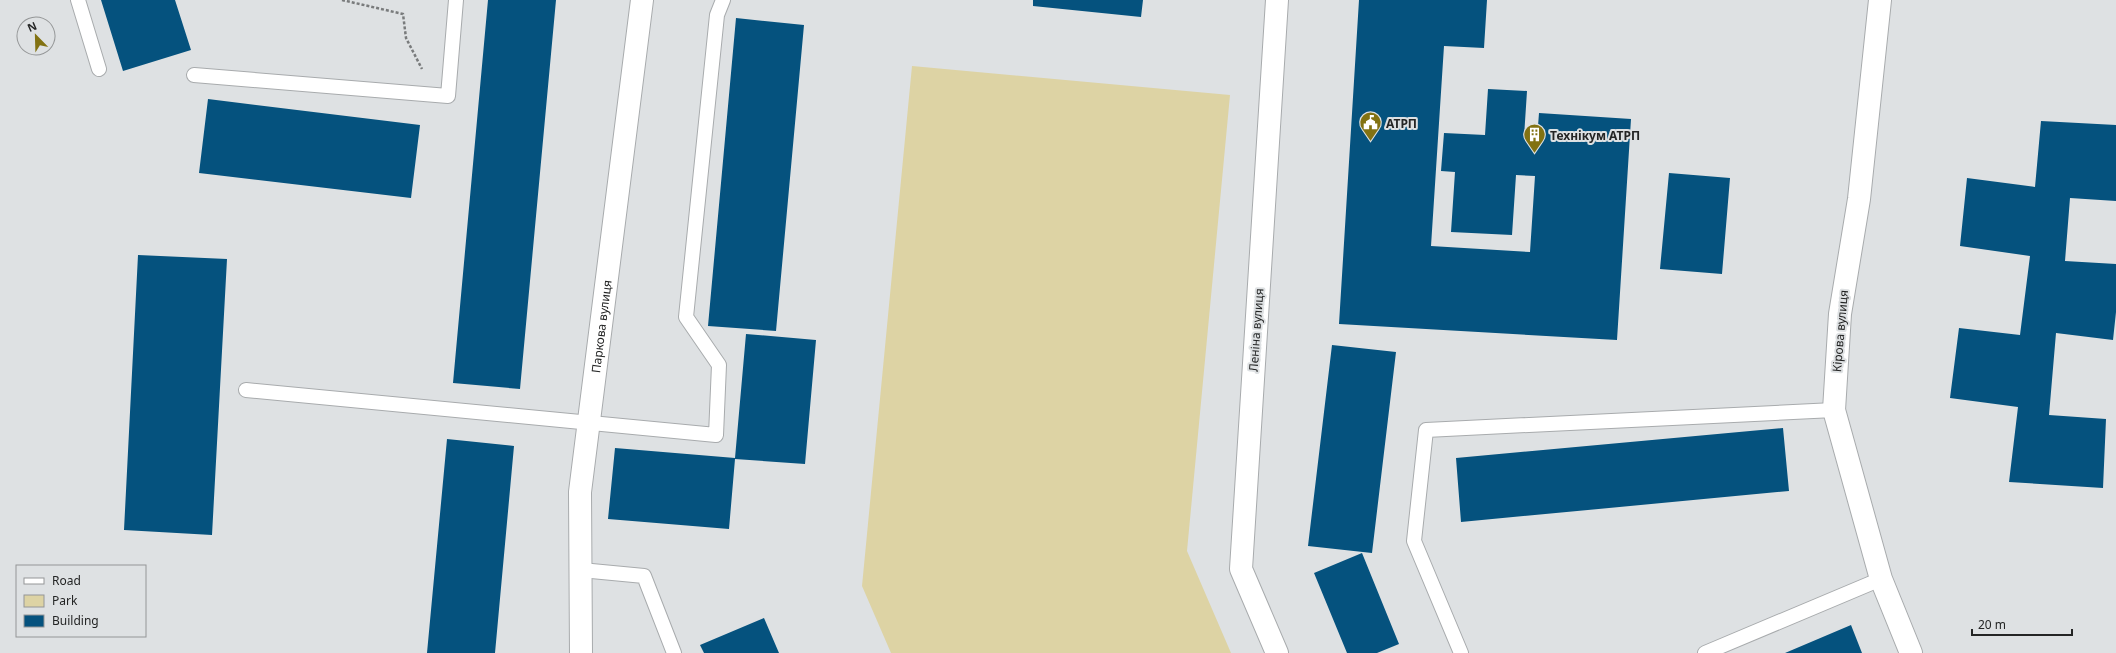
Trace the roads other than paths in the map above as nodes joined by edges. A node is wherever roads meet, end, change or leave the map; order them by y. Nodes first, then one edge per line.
1 (78, 0) edge
2 (456, 0) edge
3 (642, 0) edge
4 (723, 0) edge
5 (1276, 0) edge
6 (1880, 0) edge
7 (99, 69) dead end
8 (194, 75) dead end
9 (246, 390) dead end
10 (1834, 410) junction
11 (589, 423) junction
12 (581, 570) junction
13 (1881, 579) junction
14 (581, 653) edge
15 (674, 653) edge
16 (1277, 653) edge
17 (1461, 653) edge
18 (1706, 653) edge
19 (1911, 653) edge

1 - 7 lane
2 - 8 lane
3 - 11 street, Паркова вулиця
4 - 11 lane
5 - 16 street, Леніна вулиця
6 - 10 street, Кірова вулиця
9 - 11 lane
10 - 13 street, Кірова вулиця
10 - 17 lane
11 - 12 street, Паркова вулиця
12 - 14 street, Паркова вулиця
12 - 15 lane
13 - 18 lane
13 - 19 street, Кірова вулиця

